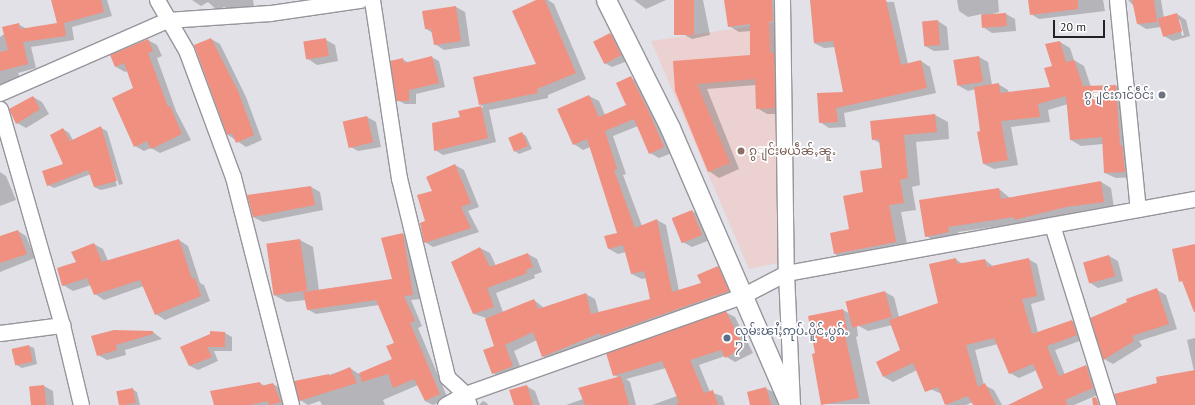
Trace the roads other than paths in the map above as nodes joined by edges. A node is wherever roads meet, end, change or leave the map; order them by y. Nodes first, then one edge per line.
1 (157, 0) edge
2 (360, 0) edge
3 (372, 0) edge
4 (606, 0) edge
5 (782, 0) edge
6 (1117, 0) edge
7 (267, 6) edge
8 (167, 20) junction
9 (0, 93) edge
10 (0, 109) edge
11 (1195, 199) edge
12 (1138, 209) junction
13 (1052, 225) junction
14 (786, 273) junction
15 (744, 295) junction
16 (62, 325) junction
17 (0, 333) edge
18 (467, 400) edge
19 (81, 405) edge
20 (291, 405) edge
21 (446, 405) edge
22 (791, 405) edge
23 (1108, 405) edge

1 - 8 street
2 - 7 street
3 - 18 street
4 - 15 street
5 - 14 street
6 - 12 street
7 - 8 street
8 - 9 street
8 - 20 street
10 - 16 street
11 - 12 street
12 - 13 street
13 - 14 street
13 - 23 street
14 - 15 street
14 - 22 street
15 - 18 street
15 - 22 street
16 - 17 street
16 - 19 street
18 - 21 street

